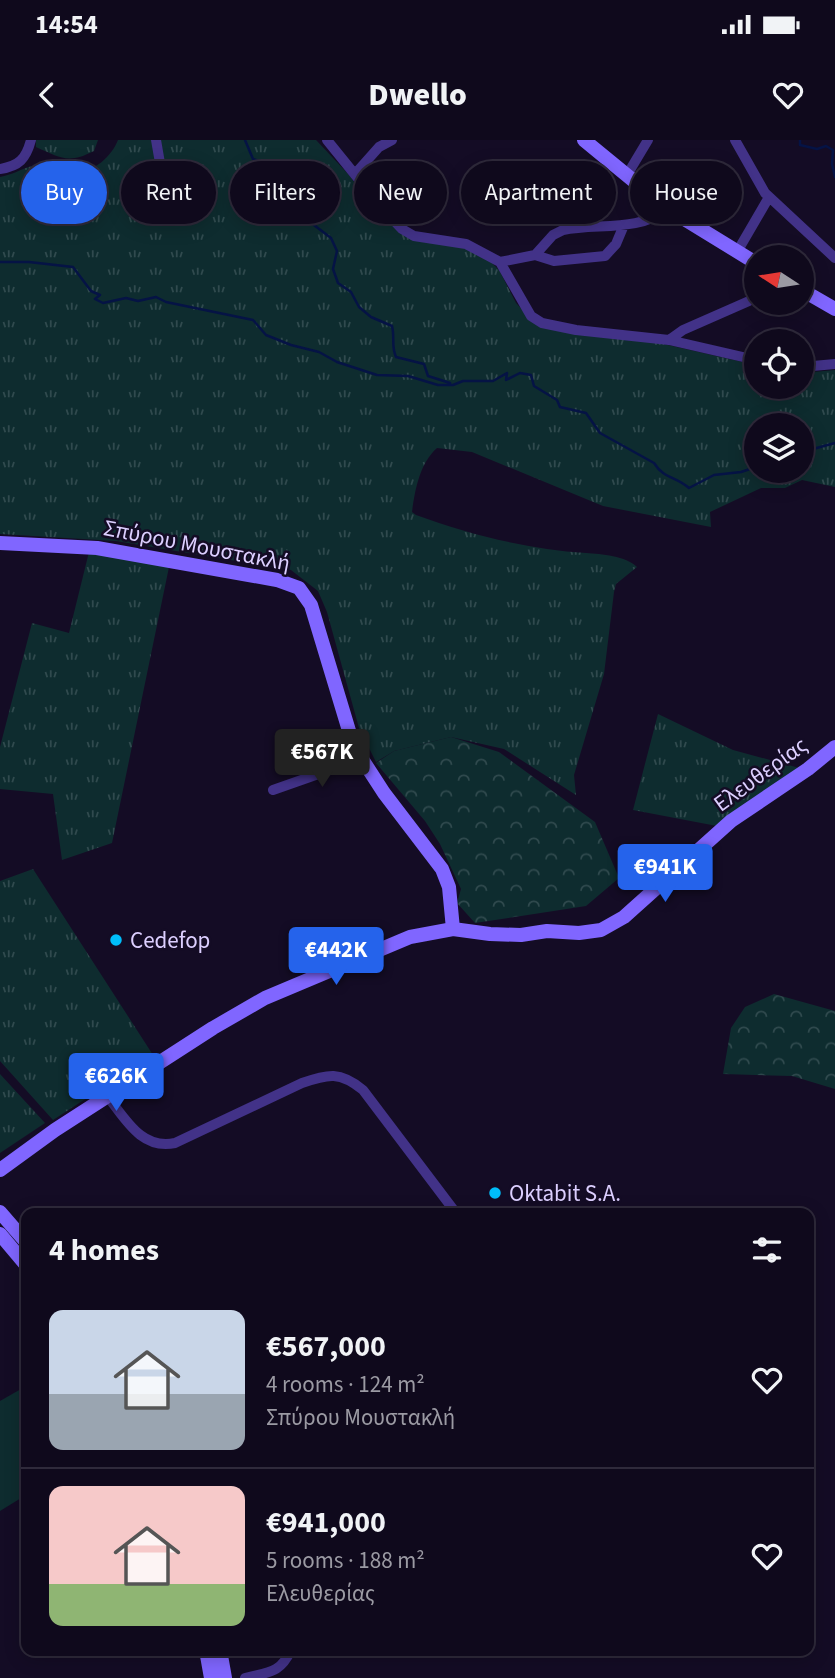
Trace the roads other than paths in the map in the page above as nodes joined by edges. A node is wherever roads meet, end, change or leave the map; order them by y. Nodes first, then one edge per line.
1 (31, 140) edge
2 (156, 140) edge
3 (327, 140) edge
4 (392, 140) edge
5 (584, 140) edge
6 (648, 140) edge
7 (735, 140) edge
8 (160, 161) edge
9 (367, 161) edge
10 (0, 169) edge
11 (354, 173) edge
12 (627, 175) junction
13 (630, 177) edge
14 (769, 198) junction
15 (397, 224) edge
16 (630, 224) edge
17 (692, 224) edge
18 (624, 225) junction
19 (737, 252) junction
20 (536, 255) junction
21 (744, 256) edge
22 (835, 258) edge
23 (500, 262) junction
24 (814, 297) edge
25 (744, 303) edge
26 (835, 309) edge
27 (669, 340) junction
28 (744, 357) edge
29 (835, 364) edge
30 (814, 366) edge
31 (0, 543) edge
32 (835, 747) edge
33 (361, 759) junction
34 (273, 789) dead end
35 (453, 929) junction
36 (108, 1097) junction
37 (0, 1170) edge
38 (452, 1208) edge
39 (0, 1212) edge
40 (0, 1234) edge
41 (21, 1236) edge
42 (21, 1259) edge
43 (206, 1656) edge
44 (221, 1656) edge
45 (288, 1656) edge
46 (294, 1656) edge
47 (285, 1663) junction
48 (273, 1674) edge
49 (211, 1678) edge
50 (225, 1678) edge
51 (245, 1678) edge

1 - 10 street
2 - 8 street
3 - 11 street
4 - 9 street
5 - 12 street
6 - 12 street
7 - 14 street
12 - 13 street
14 - 19 street
14 - 22 street
15 - 23 street
16 - 18 street
17 - 19 street
18 - 20 street
18 - 20 street
19 - 21 street
20 - 23 street
23 - 27 street
24 - 26 street
25 - 27 street
27 - 28 street
29 - 30 street
31 - 33 street, Σπύρου Μουστακλή
32 - 35 street, Ελευθερίας
33 - 34 street
33 - 35 street, Σπύρου Μουστακλή
35 - 36 street, Ελευθερίας
36 - 37 street, Ελευθερίας
36 - 38 street
39 - 41 street
40 - 42 street
43 - 49 street
44 - 50 street
45 - 47 street
46 - 47 street
47 - 48 street
48 - 51 street

